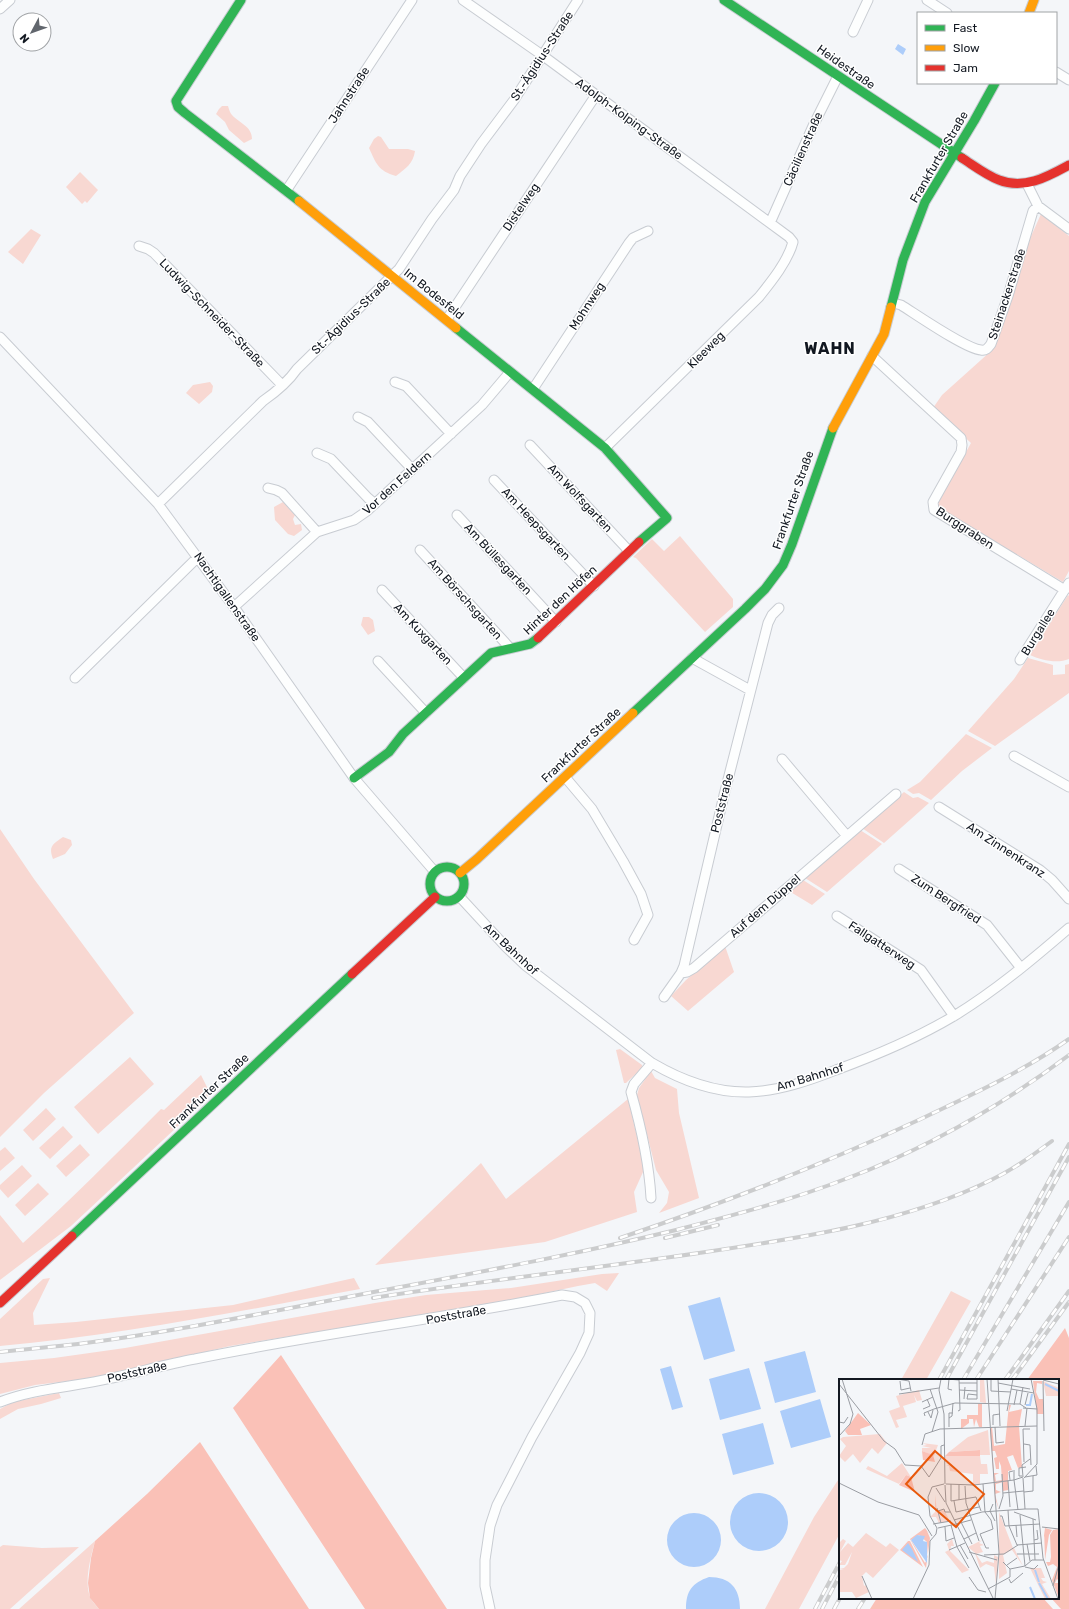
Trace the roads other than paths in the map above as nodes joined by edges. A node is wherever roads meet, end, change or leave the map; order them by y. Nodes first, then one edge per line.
1 (10, 0) edge
2 (241, 0) edge
3 (412, 0) edge
4 (463, 0) edge
5 (578, 0) edge
6 (724, 0) edge
7 (868, 0) edge
8 (927, 0) edge
9 (1034, 0) edge
10 (0, 9) edge
11 (945, 12) edge
12 (1029, 12) edge
13 (853, 32) dead end
14 (542, 55) junction
15 (1057, 73) edge
16 (838, 76) junction
17 (1069, 80) edge
18 (994, 84) edge
19 (596, 95) junction
20 (955, 155) junction
21 (1069, 165) edge
22 (1027, 184) junction
23 (286, 191) junction
24 (1038, 206) junction
25 (770, 223) junction
26 (1069, 230) edge
27 (648, 231) dead end
28 (793, 242) joint
29 (139, 246) dead end
30 (392, 276) junction
31 (893, 303) junction
32 (447, 319) junction
33 (0, 337) edge
34 (872, 356) junction
35 (510, 372) junction
36 (395, 382) dead end
37 (282, 386) junction
38 (533, 389) junction
39 (358, 417) dead end
40 (451, 434) junction
41 (530, 445) dead end
42 (605, 448) junction
43 (317, 453) dead end
44 (412, 469) junction
45 (494, 480) dead end
46 (268, 488) dead end
47 (158, 504) junction
48 (375, 504) junction
49 (457, 514) dead end
50 (666, 518) joint
51 (317, 532) junction
52 (420, 550) dead end
53 (629, 551) junction
54 (198, 557) junction
55 (594, 586) junction
56 (1067, 586) edge
57 (382, 590) dead end
58 (234, 607) junction
59 (779, 608) dead end
60 (556, 622) junction
61 (510, 648) junction
62 (692, 658) junction
63 (378, 660) dead end
64 (1020, 660) dead end
65 (75, 678) dead end
66 (464, 678) junction
67 (750, 690) junction
68 (426, 712) junction
69 (1014, 756) dead end
70 (782, 760) dead end
71 (565, 776) junction
72 (354, 778) junction
73 (1069, 787) edge
74 (896, 794) dead end
75 (939, 807) dead end
76 (847, 836) junction
77 (899, 869) dead end
78 (435, 872) junction
79 (460, 873) junction
80 (459, 896) junction
81 (435, 897) junction
82 (1069, 899) edge
83 (837, 916) dead end
84 (1069, 928) edge
85 (634, 940) dead end
86 (1021, 968) junction
87 (681, 973) junction
88 (664, 997) dead end
89 (954, 1016) junction
90 (652, 1063) junction
91 (651, 1198) dead end
92 (0, 1303) edge
93 (0, 1402) edge
94 (490, 1609) edge

1 - 10 street
2 - 23 main road, Im Bodesfeld
3 - 23 street, Jahnstraße
4 - 14 street, Adolph-Kolping-Straße
5 - 14 street, St.-Ägidius-Straße
6 - 16 main road, Heidestraße
7 - 13 street
8 - 11 street
9 - 12 main road
14 - 19 street, Adolph-Kolping-Straße
14 - 30 street, St.-Ägidius-Straße
15 - 17 street
16 - 20 main road, Heidestraße
16 - 25 street, Cäcilienstraße
18 - 20 main road, Frankfurter Straße
19 - 25 street, Adolph-Kolping-Straße
19 - 32 street, Distelweg
20 - 22 main road, Heidestraße
20 - 31 main road, Frankfurter Straße
21 - 22 main road
22 - 24 street
23 - 30 main road, Im Bodesfeld
24 - 26 street
24 - 31 street, Steinackerstraße
25 - 28 street, Adolph-Kolping-Straße
27 - 38 street, Mohnweg
28 - 42 street, Kleeweg
29 - 37 street, Ludwig-Schneider-Straße
30 - 32 main road, Im Bodesfeld
30 - 37 street, St.-Ägidius-Straße
31 - 34 main road, Frankfurter Straße
32 - 35 main road, Im Bodesfeld
33 - 47 street, Nachtigallenstraße
34 - 56 street, Burggraben
34 - 62 main road, Frankfurter Straße
35 - 38 main road, Im Bodesfeld
35 - 40 street, Vor den Feldern
36 - 40 street
37 - 47 street, St.-Ägidius-Straße
38 - 42 main road, Im Bodesfeld
39 - 44 street
40 - 44 street, Vor den Feldern
41 - 53 street, Am Wolfsgarten
42 - 50 main road, Im Bodesfeld
43 - 48 street
44 - 48 street, Vor den Feldern
45 - 55 street, Am Heepsgarten
46 - 51 street
47 - 54 street, Nachtigallenstraße
48 - 51 street, Vor den Feldern
49 - 60 street, Am Büllesgarten
50 - 53 main road, Hinter den Höfen
51 - 58 street, Vor den Feldern
52 - 61 street, Am Börschsgarten
53 - 55 main road, Hinter den Höfen
54 - 58 street, Nachtigallenstraße
54 - 65 street
55 - 60 main road, Hinter den Höfen
56 - 64 street, Burgallee
57 - 66 street, Am Kuxgarten
58 - 72 street, Nachtigallenstraße
59 - 67 street, Poststraße
60 - 61 main road, Hinter den Höfen
61 - 66 main road, Hinter den Höfen
62 - 67 street
62 - 71 main road, Frankfurter Straße
63 - 68 street
66 - 68 main road, Hinter den Höfen
67 - 87 street, Poststraße
68 - 72 main road, Hinter den Höfen
69 - 73 street
70 - 76 street
71 - 79 main road, Frankfurter Straße
71 - 85 street
72 - 78 street, Nachtigallenstraße
74 - 76 street, Auf dem Düppel
75 - 82 street, Am Zinnenkranz
76 - 87 street, Auf dem Düppel
77 - 86 street, Zum Bergfried
78 - 79 main road
78 - 81 main road
79 - 80 main road
80 - 81 main road
80 - 90 street, Am Bahnhof
81 - 92 main road, Frankfurter Straße
83 - 89 street, Fallgatterweg
84 - 86 street, Am Bahnhof
86 - 89 street, Am Bahnhof
87 - 88 street, Poststraße
89 - 90 street, Am Bahnhof
90 - 91 street
93 - 94 street, Poststraße

